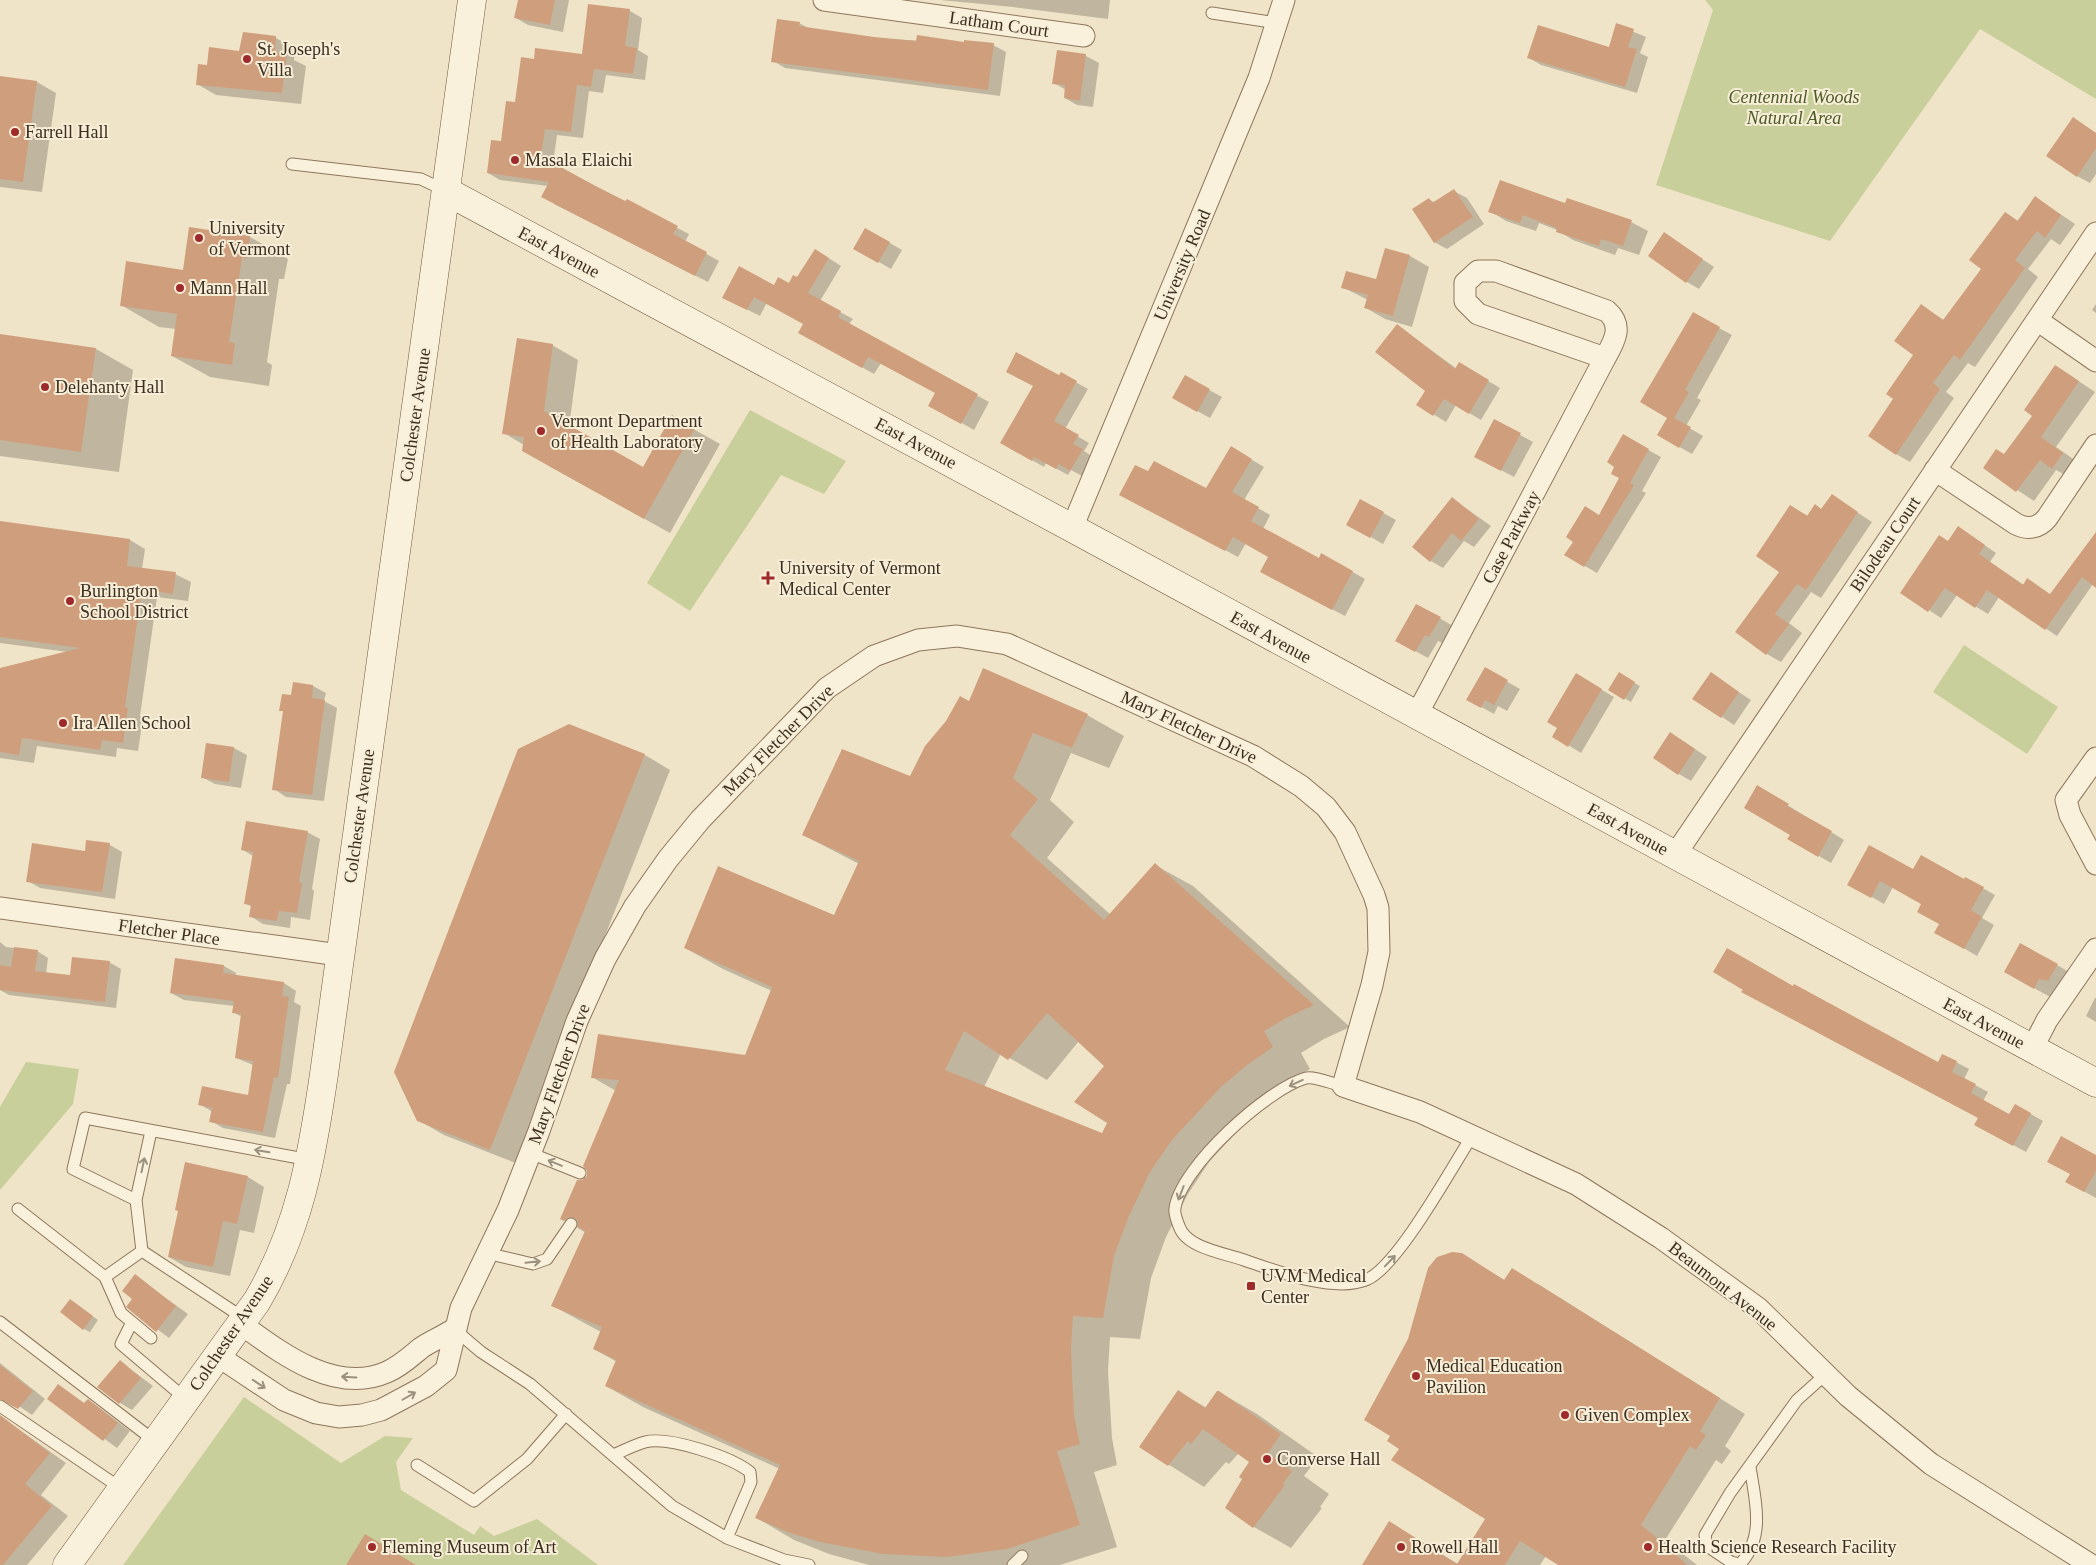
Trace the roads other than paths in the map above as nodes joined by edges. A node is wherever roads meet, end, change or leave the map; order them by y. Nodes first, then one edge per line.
1 (472, 0) edge
2 (824, 0) edge
3 (1284, 0) edge
4 (1212, 13) dead end
5 (1277, 23) junction
6 (1084, 36) dead end
7 (292, 164) dead end
8 (446, 191) junction
9 (2096, 233) edge
10 (2037, 320) junction
11 (1605, 358) junction
12 (2096, 361) edge
13 (2096, 445) edge
14 (1935, 470) junction
15 (1072, 528) junction
16 (1416, 716) junction
17 (2096, 758) edge
18 (1675, 855) junction
19 (2096, 864) edge
20 (0, 908) edge
21 (2096, 949) edge
22 (339, 955) junction
23 (2032, 1049) junction
24 (2096, 1083) edge
25 (1343, 1086) junction
26 (151, 1131) junction
27 (1472, 1136) junction
28 (530, 1153) junction
29 (310, 1160) junction
30 (580, 1173) dead end
31 (136, 1200) junction
32 (18, 1209) dead end
33 (570, 1224) dead end
34 (142, 1251) junction
35 (486, 1253) junction
36 (105, 1276) junction
37 (0, 1322) edge
38 (132, 1322) junction
39 (243, 1322) junction
40 (454, 1329) junction
41 (151, 1338) dead end
42 (218, 1356) junction
43 (1826, 1374) junction
44 (187, 1400) junction
45 (0, 1406) edge
46 (566, 1414) junction
47 (156, 1442) junction
48 (613, 1456) junction
49 (417, 1465) dead end
50 (1750, 1467) junction
51 (122, 1489) junction
52 (727, 1538) junction
53 (1022, 1556) dead end
54 (67, 1565) edge
55 (809, 1565) edge
56 (1013, 1565) edge
57 (2090, 1565) edge

1 - 8 main road, Colchester Avenue
2 - 6 street, Latham Court
3 - 5 street, University Road
4 - 5 lane
5 - 15 street, University Road
7 - 8 lane
8 - 15 main road, East Avenue
8 - 22 main road, Colchester Avenue
9 - 10 street, Bilodeau Court
10 - 12 street
10 - 14 street, Bilodeau Court
11 - 11 street, Case Parkway
11 - 16 street, Case Parkway
13 - 14 street
14 - 18 street, Bilodeau Court
15 - 16 main road, East Avenue
16 - 18 main road, East Avenue
17 - 19 street
18 - 23 main road, East Avenue
20 - 22 street, Fletcher Place
21 - 23 street
22 - 29 main road, Colchester Avenue
23 - 24 main road, East Avenue
25 - 27 street, Beaumont Avenue
25 -> 27 lane
25 - 28 street, Mary Fletcher Drive
29 -> 26 lane
31 -> 26 lane
26 - 31 lane
27 - 43 street, Beaumont Avenue
30 -> 28 lane
28 - 35 street, Mary Fletcher Drive
29 - 39 main road, Colchester Avenue
31 - 34 lane
32 - 36 lane
35 -> 33 lane
34 - 36 lane
34 - 39 lane
35 - 40 street, Mary Fletcher Drive
36 - 38 lane
37 - 47 lane
38 - 41 lane
38 - 44 lane
40 -> 39 street
39 - 42 main road, Colchester Avenue
42 -> 40 street, Mary Fletcher Drive
40 - 46 lane
42 - 44 main road, Colchester Avenue
43 - 50 lane
43 - 57 street, Beaumont Avenue
44 - 47 main road, Colchester Avenue
45 - 51 lane
46 - 48 lane
46 - 49 lane
47 - 51 main road, Colchester Avenue
48 - 52 lane
48 - 52 lane
50 - 50 lane
51 - 54 main road, Colchester Avenue
52 - 55 lane
53 - 56 lane

